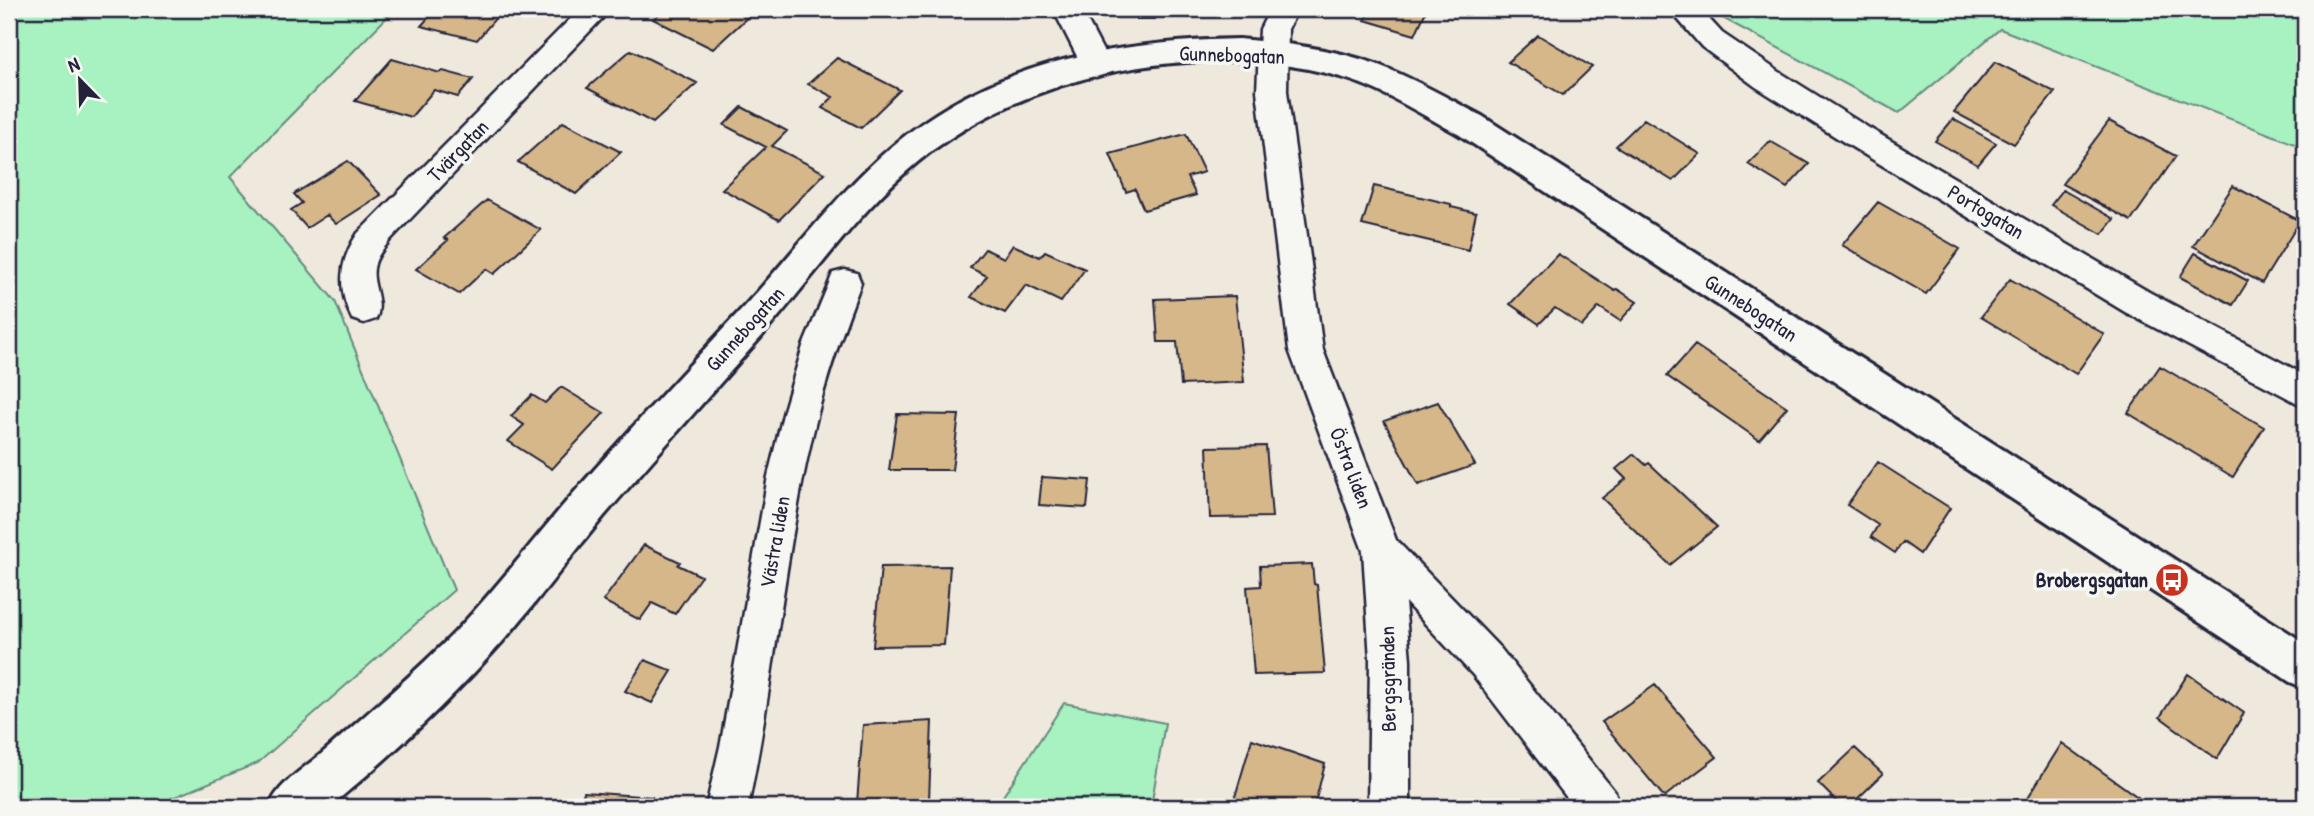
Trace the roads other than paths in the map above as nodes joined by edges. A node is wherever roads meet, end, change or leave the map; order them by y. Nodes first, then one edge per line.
1 (597, 9) edge
2 (1067, 9) edge
3 (1284, 9) edge
4 (1683, 9) edge
5 (1272, 53) junction
6 (1096, 66) junction
7 (845, 283) dead end
8 (364, 309) dead end
9 (2305, 392) edge
10 (1382, 551) junction
11 (2305, 667) edge
12 (292, 807) edge
13 (727, 807) edge
14 (1389, 807) edge
15 (1600, 807) edge

1 - 8 street, Tvärgatan
2 - 6 street
3 - 5 street
4 - 9 street, Portogatan
5 - 6 street, Gunnebogatan
5 - 10 street, Östra liden
5 - 11 street, Gunnebogatan
6 - 12 street, Gunnebogatan
7 - 13 street, Västra liden
10 - 14 street, Bergsgränden
10 - 15 street, Östra liden

